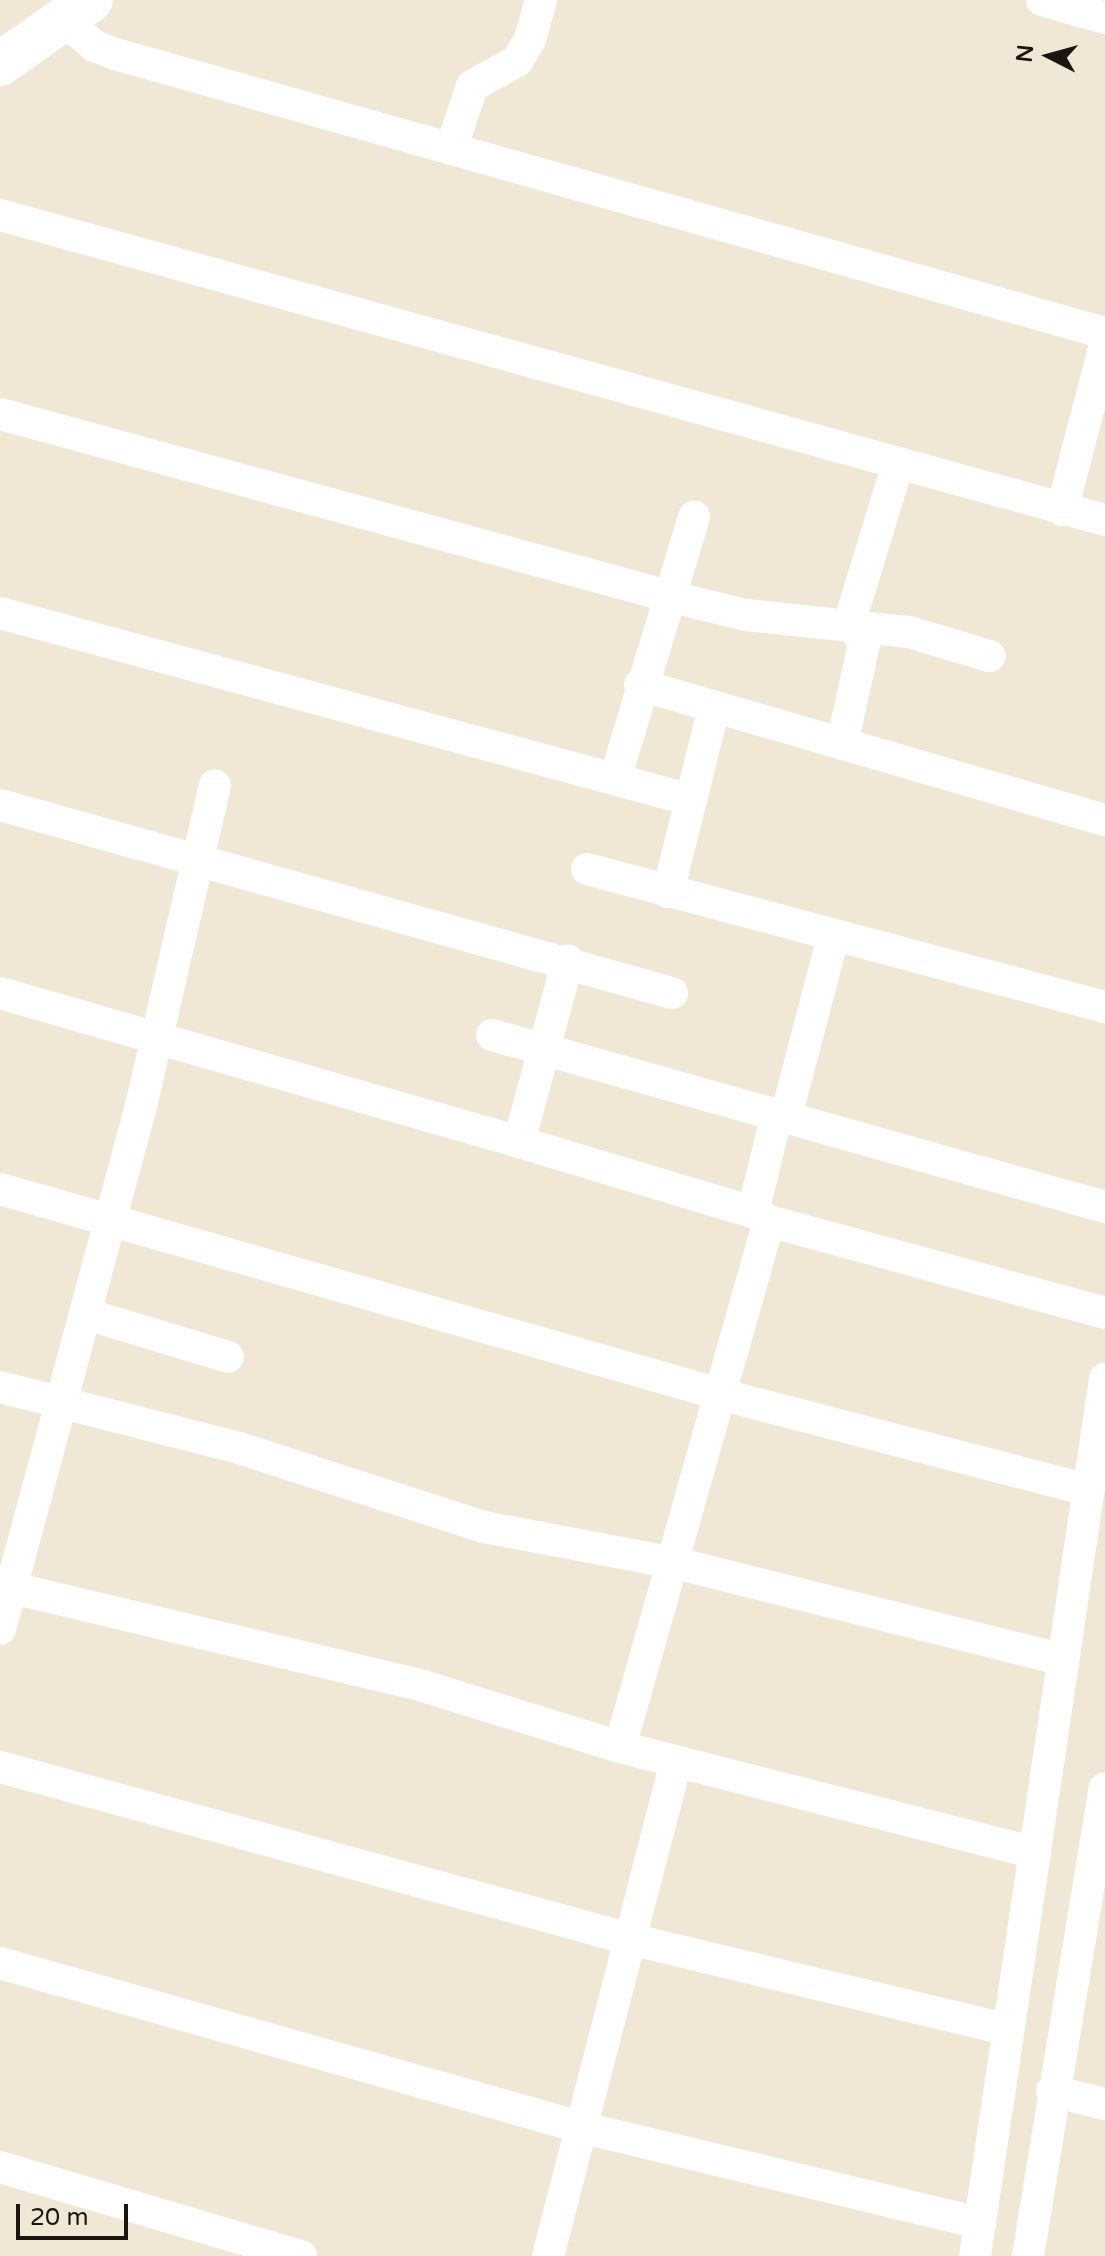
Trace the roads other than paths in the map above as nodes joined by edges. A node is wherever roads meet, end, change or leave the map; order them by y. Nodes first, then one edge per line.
1 (541, 0) edge
2 (1042, 0) edge
3 (78, 11) edge
4 (1105, 18) edge
5 (0, 64) edge
6 (451, 149) junction
7 (0, 215) edge
8 (1105, 333) edge
9 (1105, 345) edge
10 (0, 414) edge
11 (898, 464) junction
12 (1062, 510) junction
13 (694, 517) dead end
14 (1105, 520) edge
15 (668, 596) junction
16 (0, 613) edge
17 (855, 630) junction
18 (989, 656) dead end
19 (640, 685) junction
20 (714, 707) junction
21 (842, 744) junction
22 (615, 779) junction
23 (215, 785) dead end
24 (691, 800) junction
25 (0, 805) edge
26 (1105, 820) edge
27 (198, 858) junction
28 (587, 869) dead end
29 (668, 892) junction
30 (833, 937) junction
31 (568, 960) junction
32 (0, 993) edge
33 (672, 993) dead end
34 (1105, 1007) edge
35 (157, 1035) junction
36 (492, 1035) dead end
37 (543, 1050) junction
38 (781, 1119) junction
39 (519, 1142) junction
40 (0, 1189) edge
41 (1105, 1207) edge
42 (761, 1217) junction
43 (111, 1218) junction
44 (1105, 1313) edge
45 (86, 1314) junction
46 (228, 1357) dead end
47 (1105, 1379) edge
48 (0, 1387) edge
49 (723, 1395) junction
50 (62, 1404) junction
51 (1089, 1490) junction
52 (675, 1563) junction
53 (6, 1587) edge
54 (0, 1629) edge
55 (1063, 1660) junction
56 (620, 1747) junction
57 (676, 1762) junction
58 (0, 1767) edge
59 (1103, 1805) edge
60 (1035, 1853) junction
61 (630, 1939) junction
62 (0, 1963) edge
63 (1008, 2030) junction
64 (1052, 2091) junction
65 (1105, 2104) edge
66 (580, 2127) junction
67 (0, 2167) edge
68 (980, 2223) junction
69 (301, 2256) edge
70 (548, 2256) edge
71 (975, 2256) edge
72 (1028, 2256) edge

1 - 6 street
2 - 4 street
3 - 5 main road
3 - 6 street
6 - 8 street
7 - 11 street
9 - 12 street
10 - 15 street
11 - 12 street
11 - 17 street
12 - 14 street
13 - 15 street
15 - 17 street
15 - 19 street
16 - 22 street
17 - 18 street
17 - 21 street
19 - 20 street
19 - 22 street
20 - 21 street
20 - 24 street
21 - 26 street
22 - 24 street
23 - 27 street
24 - 29 street
25 - 27 street
27 - 31 street
27 - 35 street
28 - 29 street
29 - 30 street
30 - 34 street
30 - 38 street
31 - 33 street
31 - 37 street
32 - 35 street
35 - 39 street
35 - 43 street
36 - 37 street
37 - 38 street
37 - 39 street
38 - 41 street
38 - 42 street
39 - 42 street
40 - 43 street
42 - 44 street
42 - 49 street
43 - 45 street
43 - 49 street
45 - 46 street
45 - 50 street
47 - 51 street
48 - 50 street
49 - 51 street
49 - 52 street
50 - 52 street
50 - 53 street
51 - 55 street
52 - 55 street
52 - 56 street
53 - 54 street
53 - 56 street
55 - 60 street
56 - 57 street
57 - 60 street
57 - 61 street
58 - 61 street
59 - 64 street
60 - 63 street
61 - 63 street
61 - 66 street
62 - 66 street
63 - 68 street
64 - 65 street
64 - 72 street
66 - 68 street
66 - 70 street
67 - 69 street
68 - 71 street

